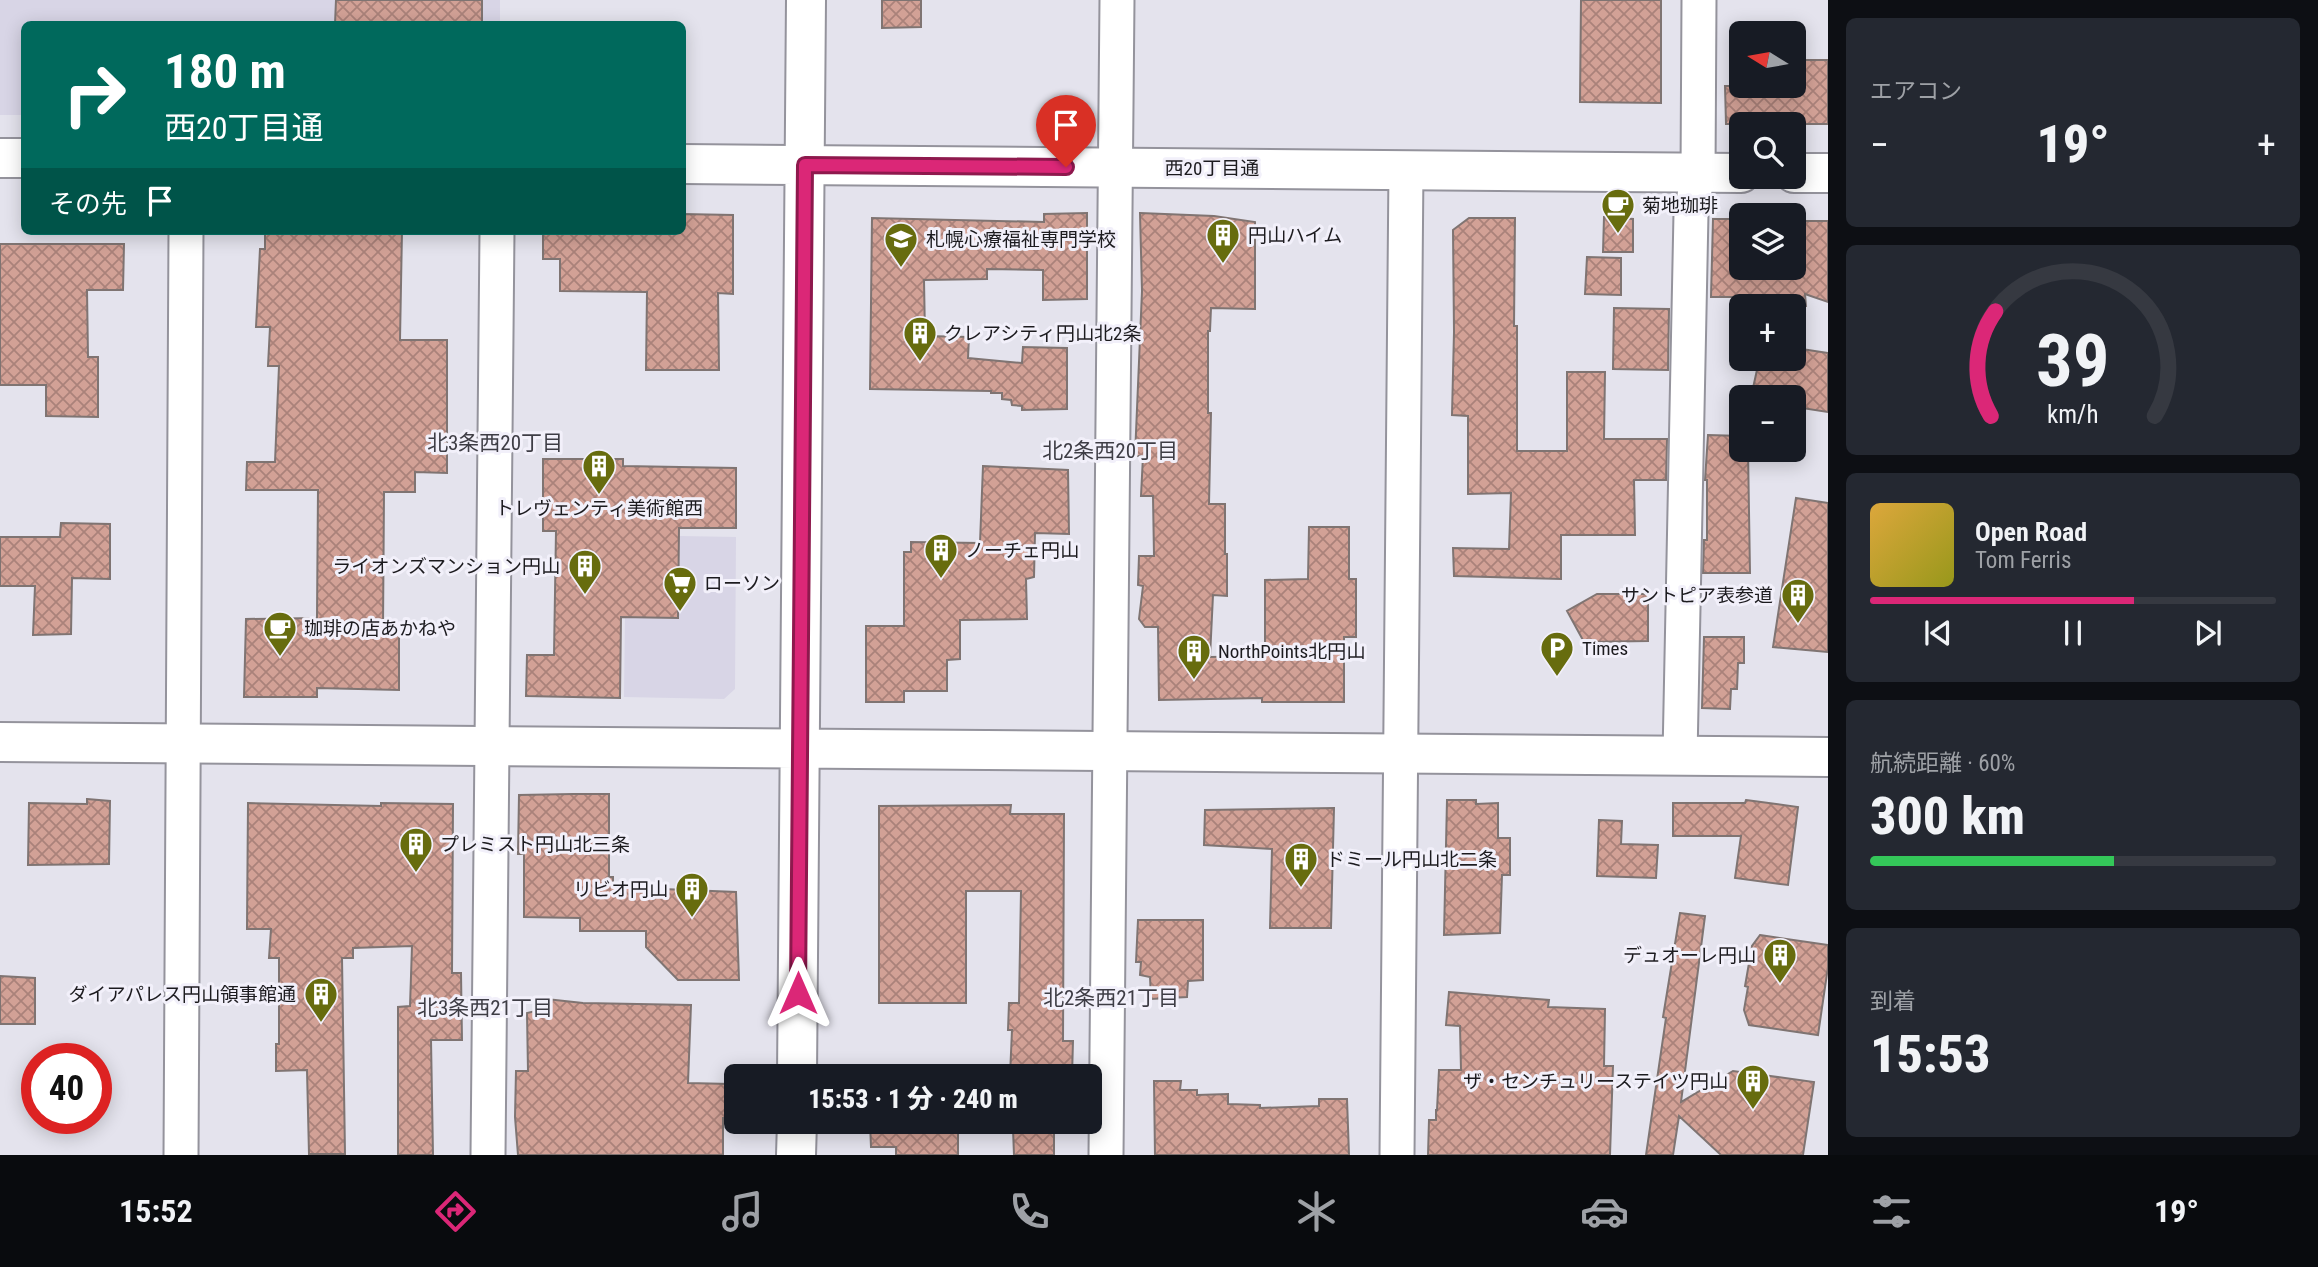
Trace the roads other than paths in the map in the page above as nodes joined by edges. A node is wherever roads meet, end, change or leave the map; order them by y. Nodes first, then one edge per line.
1 (806, 0) edge
2 (1117, 0) edge
3 (1699, 0) edge
4 (0, 158) edge
5 (21, 158) edge
6 (686, 164) edge
7 (805, 165) junction
8 (1116, 167) junction
9 (1406, 169) junction
10 (1698, 173) junction
11 (1729, 173) edge
12 (1806, 173) edge
13 (1828, 173) edge
14 (186, 235) edge
15 (497, 235) edge
16 (0, 742) edge
17 (184, 743) junction
18 (492, 746) junction
19 (800, 748) junction
20 (1109, 751) junction
21 (1402, 753) junction
22 (1680, 756) junction
23 (1828, 757) edge
24 (797, 1064) edge
25 (797, 1134) edge
26 (181, 1155) edge
27 (488, 1155) edge
28 (796, 1155) edge
29 (1106, 1155) edge
30 (1397, 1155) edge

1 - 7 street
2 - 8 street
3 - 10 street
4 - 5 street
6 - 7 street, 西20丁目通
7 - 8 street, 西20丁目通
7 - 19 street
8 - 9 street, 西20丁目通
8 - 20 street
9 - 10 street, 西20丁目通
9 - 21 street
10 - 11 street, 西20丁目通
10 - 22 street
12 - 13 street
14 - 17 street
15 - 18 street
16 - 17 street
17 - 18 street
17 - 26 street
18 - 19 street
18 - 27 street
19 - 20 street
19 - 24 street
20 - 21 street
20 - 29 street
21 - 22 street
21 - 30 street
22 - 23 street
25 - 28 street

